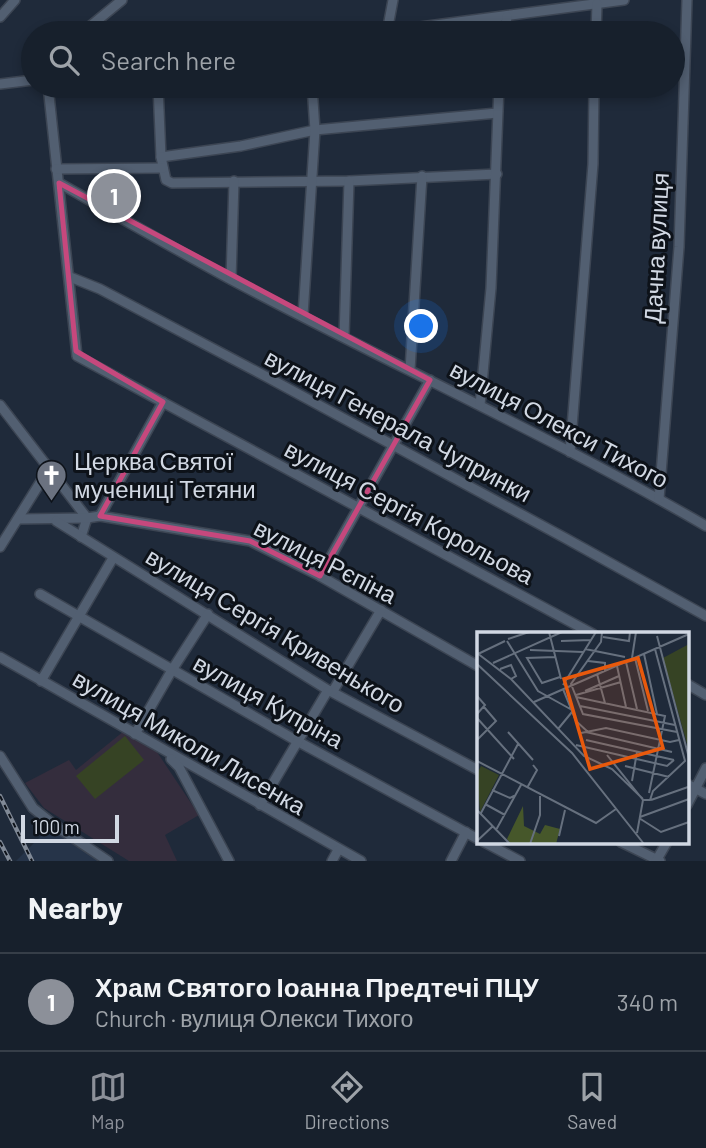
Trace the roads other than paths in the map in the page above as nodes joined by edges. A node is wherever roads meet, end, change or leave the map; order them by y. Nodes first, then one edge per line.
1 (15, 0) edge
2 (122, 0) edge
3 (393, 0) edge
4 (624, 0) edge
5 (687, 0) edge
6 (575, 3) edge
7 (597, 4) junction
8 (0, 17) edge
9 (507, 17) junction
10 (97, 21) edge
11 (389, 21) edge
12 (475, 21) edge
13 (506, 21) edge
14 (596, 21) edge
15 (685, 62) edge
16 (21, 81) edge
17 (0, 84) edge
18 (49, 98) edge
19 (159, 98) edge
20 (313, 98) edge
21 (498, 98) edge
22 (594, 98) edge
23 (684, 98) edge
24 (497, 113) junction
25 (315, 130) junction
26 (161, 157) junction
27 (163, 168) junction
28 (56, 169) junction
29 (498, 174) junction
30 (422, 176) junction
31 (310, 180) junction
32 (233, 181) junction
33 (349, 181) junction
34 (59, 183) junction
35 (69, 277) junction
36 (231, 279) junction
37 (303, 315) junction
38 (344, 337) junction
39 (410, 370) junction
40 (430, 380) junction
41 (163, 402) junction
42 (0, 405) edge
43 (480, 405) junction
44 (392, 446) junction
45 (570, 452) junction
46 (48, 470) junction
47 (659, 499) junction
48 (359, 508) junction
49 (100, 516) junction
50 (18, 519) junction
51 (87, 519) junction
52 (54, 520) junction
53 (706, 526) edge
54 (81, 537) junction
55 (0, 547) edge
56 (113, 558) junction
57 (320, 576) junction
58 (40, 594) dead end
59 (381, 610) junction
60 (208, 614) junction
61 (706, 616) edge
62 (78, 617) junction
63 (589, 632) edge
64 (0, 657) edge
65 (477, 665) edge
66 (172, 670) junction
67 (41, 681) junction
68 (688, 685) edge
69 (330, 691) junction
70 (706, 695) edge
71 (135, 734) junction
72 (297, 741) junction
73 (160, 749) junction
74 (0, 756) edge
75 (706, 768) edge
76 (477, 769) edge
77 (691, 786) edge
78 (706, 794) edge
79 (260, 805) junction
80 (466, 832) junction
81 (477, 838) edge
82 (488, 844) edge
83 (625, 844) edge
84 (666, 844) edge
85 (338, 850) junction
86 (658, 860) edge
87 (108, 861) edge
88 (229, 861) edge
89 (332, 861) edge
90 (361, 861) edge
91 (451, 861) edge
92 (520, 861) edge

1 - 8 street
2 - 10 street
3 - 11 street
4 - 7 street
5 - 15 street, Дачна вулиця
6 - 7 street
6 - 9 street
7 - 14 street
9 - 12 street
9 - 13 street
16 - 17 street
18 - 28 street, вулиця Сергія Корольова
19 - 26 street
20 - 25 street
21 - 24 street
22 - 45 street
23 - 47 street, Дачна вулиця
24 - 25 street
24 - 29 street
25 - 26 street
25 - 31 street
26 - 27 street
27 - 28 street
27 - 32 street
28 - 34 street, вулиця Сергія Корольова
29 - 30 street
29 - 43 street
30 - 33 street
30 - 39 street
31 - 32 street
31 - 33 street
31 - 37 street
32 - 36 street
33 - 38 street
34 - 35 street, вулиця Сергія Корольова
34 - 36 street, вулиця Олекси Тихого
35 - 41 street, вулиця Сергія Корольова
35 - 44 street, вулиця Генерала Чупринки
36 - 37 street, вулиця Олекси Тихого
37 - 38 street, вулиця Олекси Тихого
38 - 39 street, вулиця Олекси Тихого
39 - 40 street, вулиця Олекси Тихого
40 - 43 street, вулиця Олекси Тихого
40 - 44 street
41 - 48 street, вулиця Сергія Корольова
41 - 49 street
42 - 46 street
43 - 45 street, вулиця Олекси Тихого
44 - 48 street
44 - 61 street, вулиця Генерала Чупринки
45 - 47 street, вулиця Олекси Тихого
46 - 50 street
46 - 51 street
47 - 53 street, вулиця Олекси Тихого
48 - 57 street
48 - 63 street, вулиця Сергія Корольова
49 - 51 street, вулиця Рєпіна
49 - 57 street, вулиця Рєпіна
50 - 52 street, вулиця Рєпіна
50 - 55 street
51 - 52 street, вулиця Рєпіна
51 - 54 street
52 - 54 street, вулиця Сергія Кривенького
54 - 56 street, вулиця Сергія Кривенького
56 - 60 street, вулиця Сергія Кривенького
56 - 62 street
57 - 59 street, вулиця Рєпіна
58 - 62 street, вулиця Купріна
59 - 65 street, вулиця Рєпіна
59 - 69 street
60 - 66 street
60 - 69 street, вулиця Сергія Кривенького
62 - 66 street, вулиця Купріна
62 - 67 street
64 - 67 street, вулиця Миколи Лисенка
66 - 71 street
66 - 72 street, вулиця Купріна
67 - 71 street, вулиця Миколи Лисенка
68 - 70 street
69 - 72 street
69 - 76 street, вулиця Сергія Кривенького
71 - 73 street, вулиця Миколи Лисенка
72 - 79 street
72 - 80 street, вулиця Купріна
73 - 79 street, вулиця Миколи Лисенка
73 - 88 street
74 - 87 street
75 - 77 street
77 - 78 street
79 - 85 street, вулиця Миколи Лисенка
80 - 81 street, вулиця Купріна
80 - 91 street
82 - 92 street
83 - 86 street
84 - 86 street
85 - 89 street
85 - 90 street, вулиця Миколи Лисенка

